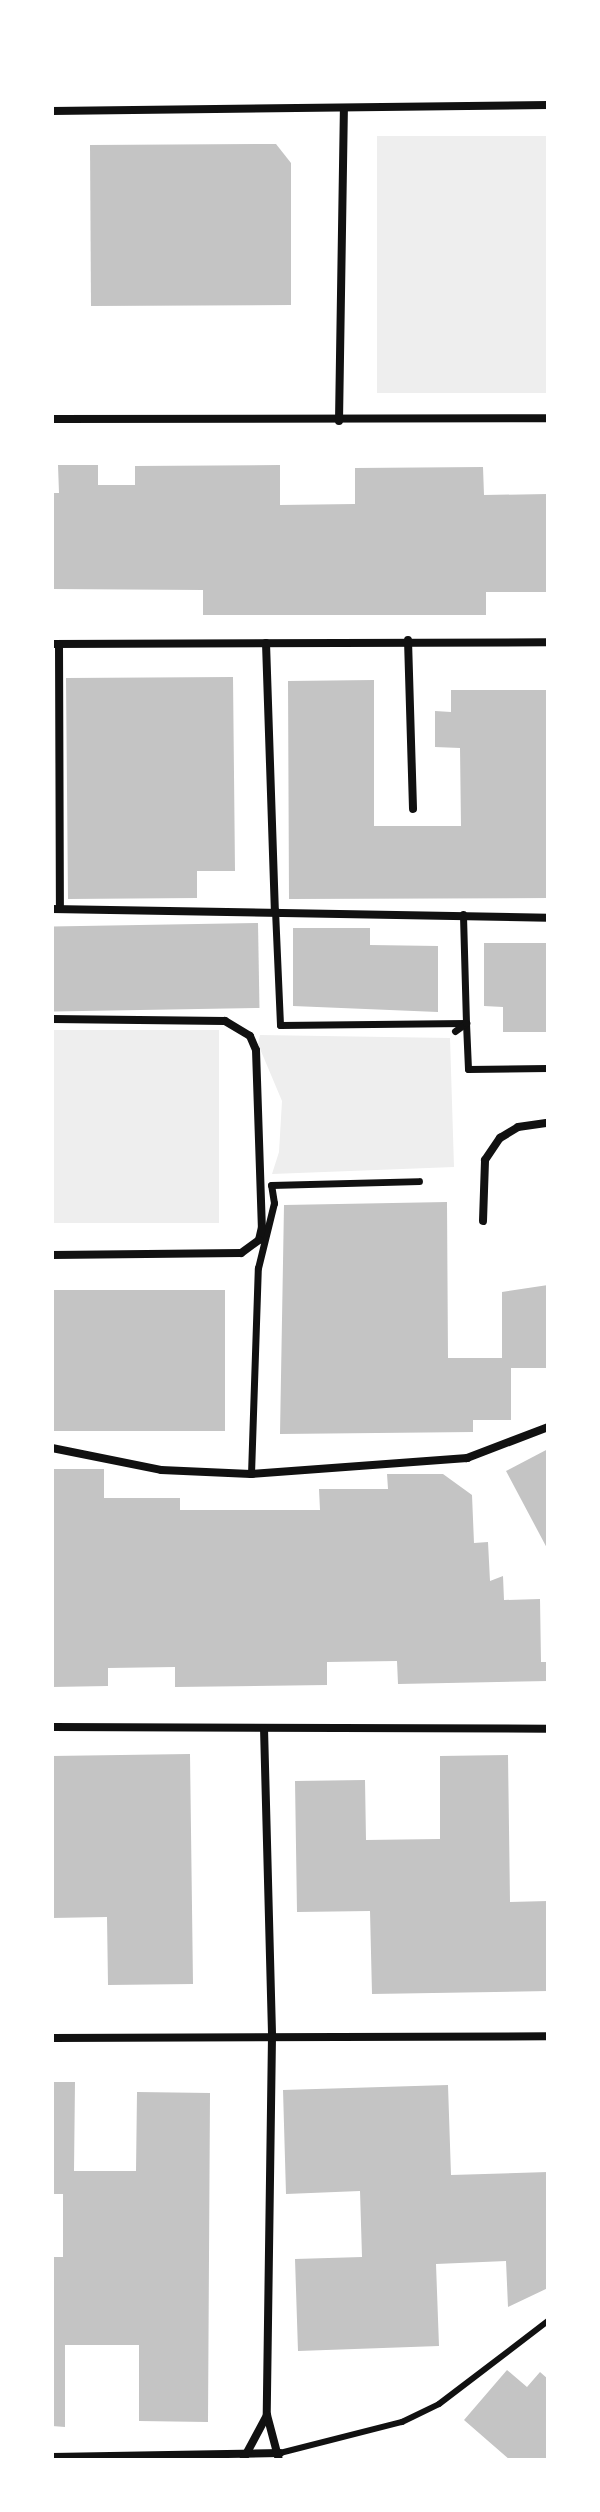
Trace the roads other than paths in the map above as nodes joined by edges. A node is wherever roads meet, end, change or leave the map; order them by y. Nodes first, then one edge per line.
1 (548, 105) edge
2 (344, 110) junction
3 (52, 111) edge
4 (548, 418) edge
5 (52, 419) edge
6 (339, 421) junction
7 (408, 640) junction
8 (548, 642) edge
9 (266, 643) junction
10 (56, 644) edge
11 (413, 809) dead end
12 (56, 909) edge
13 (275, 910) junction
14 (463, 914) junction
15 (548, 918) edge
16 (52, 1019) edge
17 (466, 1023) junction
18 (455, 1031) dead end
19 (548, 1068) edge
20 (548, 1123) edge
21 (419, 1181) dead end
22 (483, 1221) dead end
23 (52, 1255) edge
24 (548, 1427) edge
25 (52, 1448) edge
26 (251, 1474) junction
27 (52, 1727) edge
28 (264, 1728) junction
29 (548, 1729) edge
30 (272, 2036) junction
31 (548, 2036) edge
32 (52, 2038) edge
33 (548, 2321) edge
34 (267, 2415) junction
35 (52, 2457) edge
36 (243, 2457) edge
37 (280, 2457) edge

1 - 2 street
2 - 3 street
2 - 6 street
4 - 6 street
5 - 6 street
7 - 8 street
7 - 9 street
7 - 11 street
9 - 10 street
9 - 13 street
10 - 12 street
12 - 13 street
13 - 14 street
13 - 17 street
14 - 15 street
14 - 17 street
16 - 23 street
17 - 18 street
17 - 19 street
20 - 22 street
21 - 26 street
24 - 26 street
25 - 26 street
27 - 28 street
28 - 29 street
28 - 30 street
30 - 31 street
30 - 32 street
30 - 34 street
33 - 37 lane
34 - 36 street
34 - 37 street
35 - 36 street
36 - 37 street

